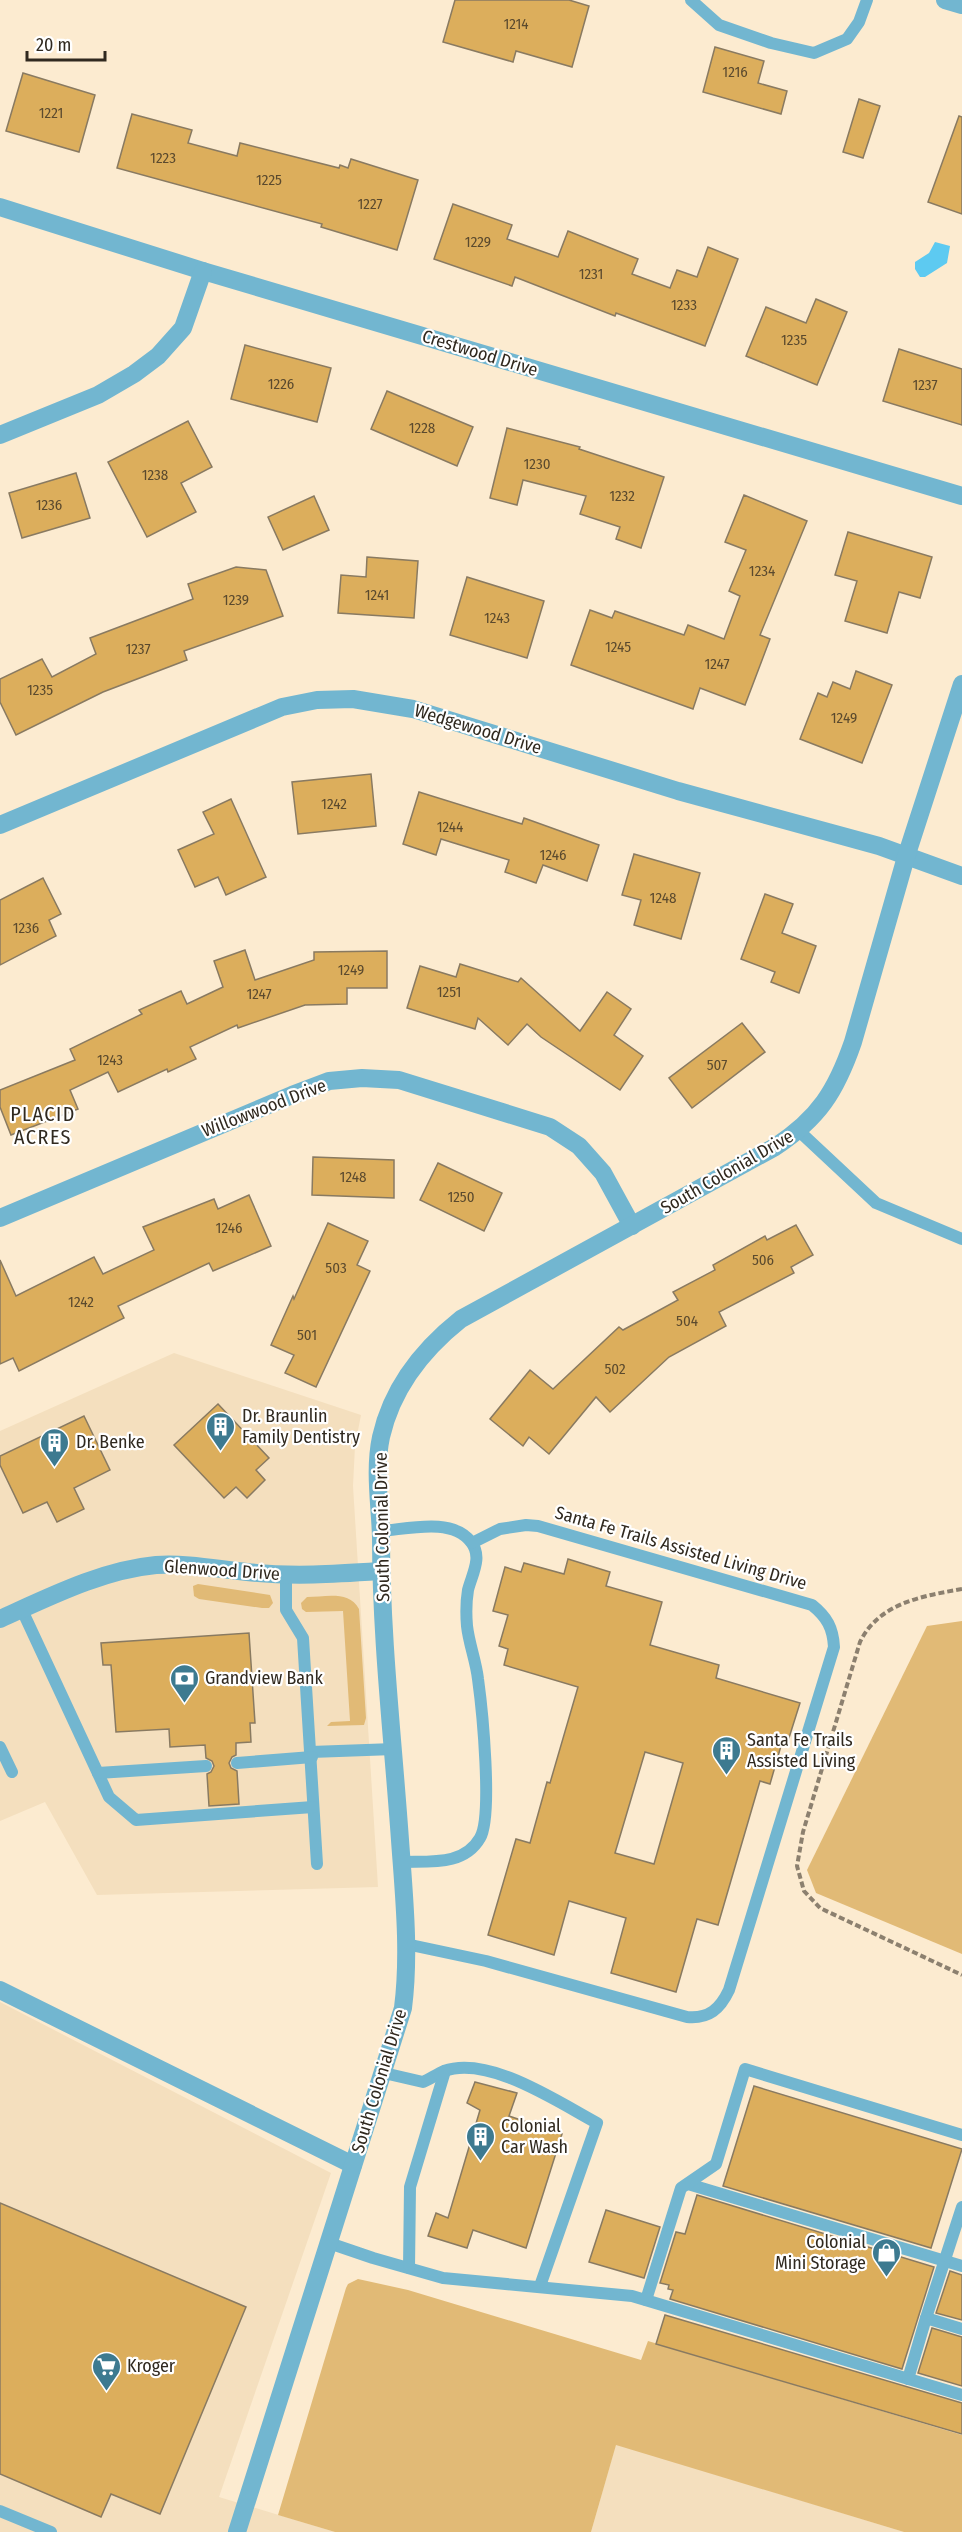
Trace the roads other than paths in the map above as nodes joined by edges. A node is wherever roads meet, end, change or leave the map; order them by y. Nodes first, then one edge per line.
1 (691, 0) edge
2 (867, 0) edge
3 (945, 0) edge
4 (962, 5) edge
5 (0, 207) edge
6 (203, 271) junction
7 (0, 435) edge
8 (962, 496) edge
9 (962, 684) edge
10 (0, 825) edge
11 (906, 857) junction
12 (962, 876) edge
13 (799, 1131) junction
14 (0, 1218) edge
15 (632, 1226) junction
16 (962, 1239) edge
17 (381, 1531) junction
18 (472, 1543) junction
19 (381, 1571) junction
20 (286, 1575) junction
21 (22, 1610) junction
22 (0, 1619) edge
23 (0, 1747) edge
24 (394, 1749) junction
25 (311, 1755) junction
26 (237, 1763) dead end
27 (206, 1766) dead end
28 (12, 1772) dead end
29 (98, 1773) junction
30 (313, 1807) junction
31 (402, 1862) junction
32 (317, 1864) dead end
33 (406, 1944) junction
34 (0, 1990) edge
35 (445, 2071) junction
36 (384, 2073) junction
37 (962, 2135) edge
38 (353, 2165) junction
39 (688, 2184) junction
40 (962, 2207) edge
41 (328, 2242) junction
42 (945, 2261) junction
43 (962, 2266) edge
44 (409, 2268) junction
45 (540, 2286) junction
46 (645, 2300) junction
47 (926, 2318) junction
48 (962, 2329) edge
49 (908, 2379) junction
50 (962, 2395) edge
51 (0, 2511) edge
52 (51, 2532) edge
53 (237, 2532) edge

1 - 2 lane
3 - 4 street
5 - 6 street, Crestwood Drive
6 - 7 street
6 - 8 street, Crestwood Drive
9 - 11 street, South Colonial Drive
10 - 11 street, Wedgewood Drive
11 - 12 street, Wedgewood Drive
11 - 13 street, South Colonial Drive
13 - 15 street, South Colonial Drive
13 - 16 lane
14 - 15 street, Willowwood Drive
15 - 17 street, South Colonial Drive
17 - 18 lane
17 - 19 street, South Colonial Drive
18 - 31 lane
18 - 33 lane, Santa Fe Trails Assisted Living Drive
19 - 20 street, Glenwood Drive
19 - 24 street, South Colonial Drive
20 - 21 street, Glenwood Drive
20 - 25 lane
21 - 22 street, Glenwood Drive
21 - 29 lane
23 - 28 lane
24 - 25 lane
24 - 31 street, South Colonial Drive
25 - 26 lane
25 - 30 lane
27 - 29 lane
29 - 30 lane
30 - 32 lane
31 - 33 street, South Colonial Drive
33 - 36 street, South Colonial Drive
34 - 38 street
35 - 36 lane
35 - 44 lane
35 - 45 lane
36 - 38 street, South Colonial Drive
37 - 39 lane
38 - 41 street, South Colonial Drive
39 - 42 lane
39 - 46 lane
40 - 42 lane
41 - 44 lane
41 - 53 street, South Colonial Drive
42 - 43 lane
42 - 47 lane
44 - 45 lane
45 - 46 lane
46 - 49 lane
47 - 48 lane
47 - 49 lane
49 - 50 lane
51 - 52 lane

